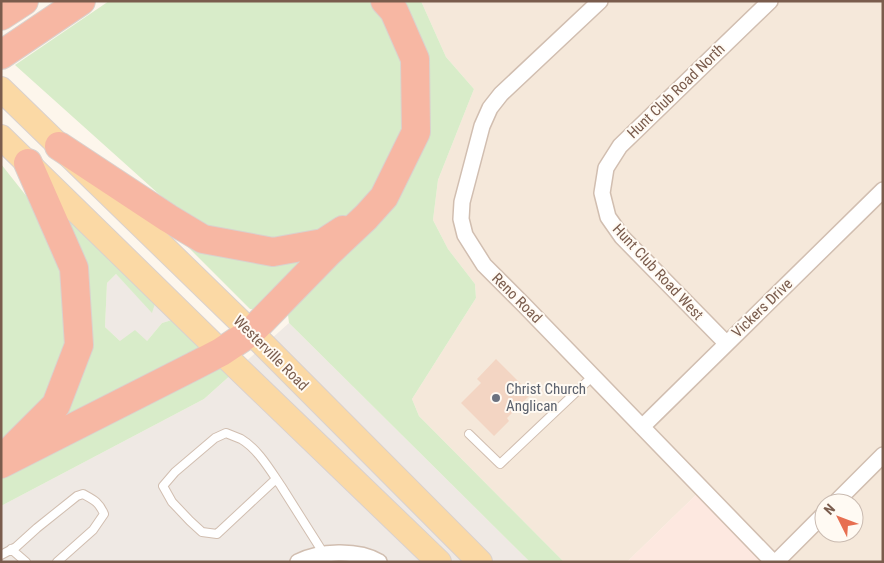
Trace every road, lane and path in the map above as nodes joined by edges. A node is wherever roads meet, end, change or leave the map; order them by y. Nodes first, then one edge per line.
1 (81, 1) edge
2 (385, 1) edge
3 (600, 1) edge
4 (770, 1) edge
5 (1, 55) edge
6 (1, 89) edge
7 (1, 137) edge
8 (59, 146) junction
9 (28, 163) junction
10 (883, 190) edge
11 (602, 193) joint
12 (366, 217) junction
13 (251, 332) junction
14 (726, 344) junction
15 (221, 352) junction
16 (593, 376) junction
17 (642, 427) junction
18 (469, 434) dead end
19 (1, 455) edge
20 (883, 456) edge
21 (1, 464) edge
22 (276, 479) junction
23 (845, 493) edge
24 (814, 524) edge
25 (11, 549) junction
26 (324, 554) junction
27 (1, 555) edge
28 (26, 562) edge
29 (57, 562) edge
30 (298, 562) edge
31 (379, 562) edge
32 (439, 562) edge
33 (480, 562) edge
34 (774, 562) edge

1 - 5 highway
2 - 12 highway
3 - 16 street, Reno Road
4 - 11 street, Hunt Club Road North
6 - 8 main road, Westerville Road
7 - 9 main road
8 - 12 highway
8 - 13 main road, Westerville Road
9 - 15 main road
9 - 19 highway
10 - 14 street, Vickers Drive
11 - 14 street, Hunt Club Road West
12 - 13 highway
13 - 15 highway
13 - 33 main road, Westerville Road
14 - 17 street, Vickers Drive
15 - 21 highway
15 - 32 main road
16 - 17 street, Reno Road
16 - 18 lane
17 - 34 street, Reno Road
20 - 23 street
22 - 22 lane
22 - 26 lane
24 - 34 street
25 - 27 lane
25 - 28 lane
25 - 29 lane
26 - 30 street
26 - 31 street

